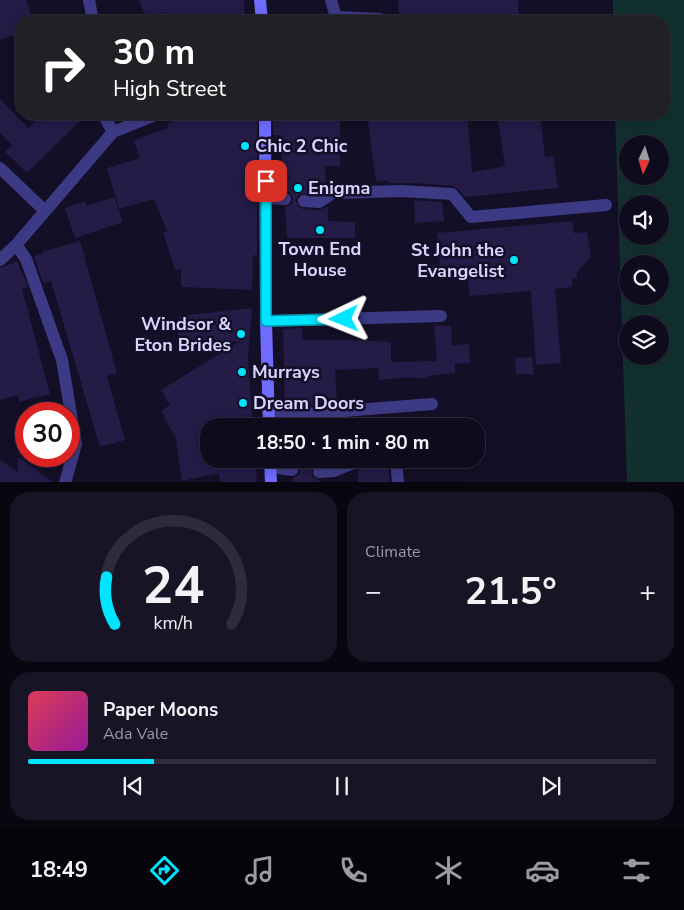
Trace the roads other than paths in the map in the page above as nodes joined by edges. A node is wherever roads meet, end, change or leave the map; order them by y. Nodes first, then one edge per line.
1 (89, 0) edge
2 (260, 0) edge
3 (331, 0) edge
4 (92, 15) edge
5 (261, 15) edge
6 (335, 15) edge
7 (106, 120) edge
8 (143, 120) edge
9 (265, 120) edge
10 (113, 132) junction
11 (0, 168) edge
12 (266, 198) junction
13 (285, 200) dead end
14 (304, 201) dead end
15 (606, 205) dead end
16 (45, 211) junction
17 (16, 245) junction
18 (0, 260) edge
19 (441, 316) dead end
20 (266, 321) junction
21 (432, 404) dead end
22 (269, 418) edge
23 (305, 418) edge
24 (270, 468) edge
25 (286, 468) edge
26 (342, 468) edge
27 (397, 468) edge
28 (292, 470) dead end
29 (319, 472) dead end
30 (65, 482) edge
31 (271, 482) edge
32 (398, 482) edge

1 - 4 street
2 - 5 main road
3 - 6 street
7 - 10 street
8 - 10 street
9 - 12 main road
10 - 16 street
11 - 16 street
12 - 13 street
12 - 20 main road
14 - 15 street
16 - 17 street
17 - 18 street
17 - 30 street
19 - 20 street
20 - 22 main road
21 - 23 street
24 - 31 main road
25 - 28 street
26 - 29 street
27 - 32 street

